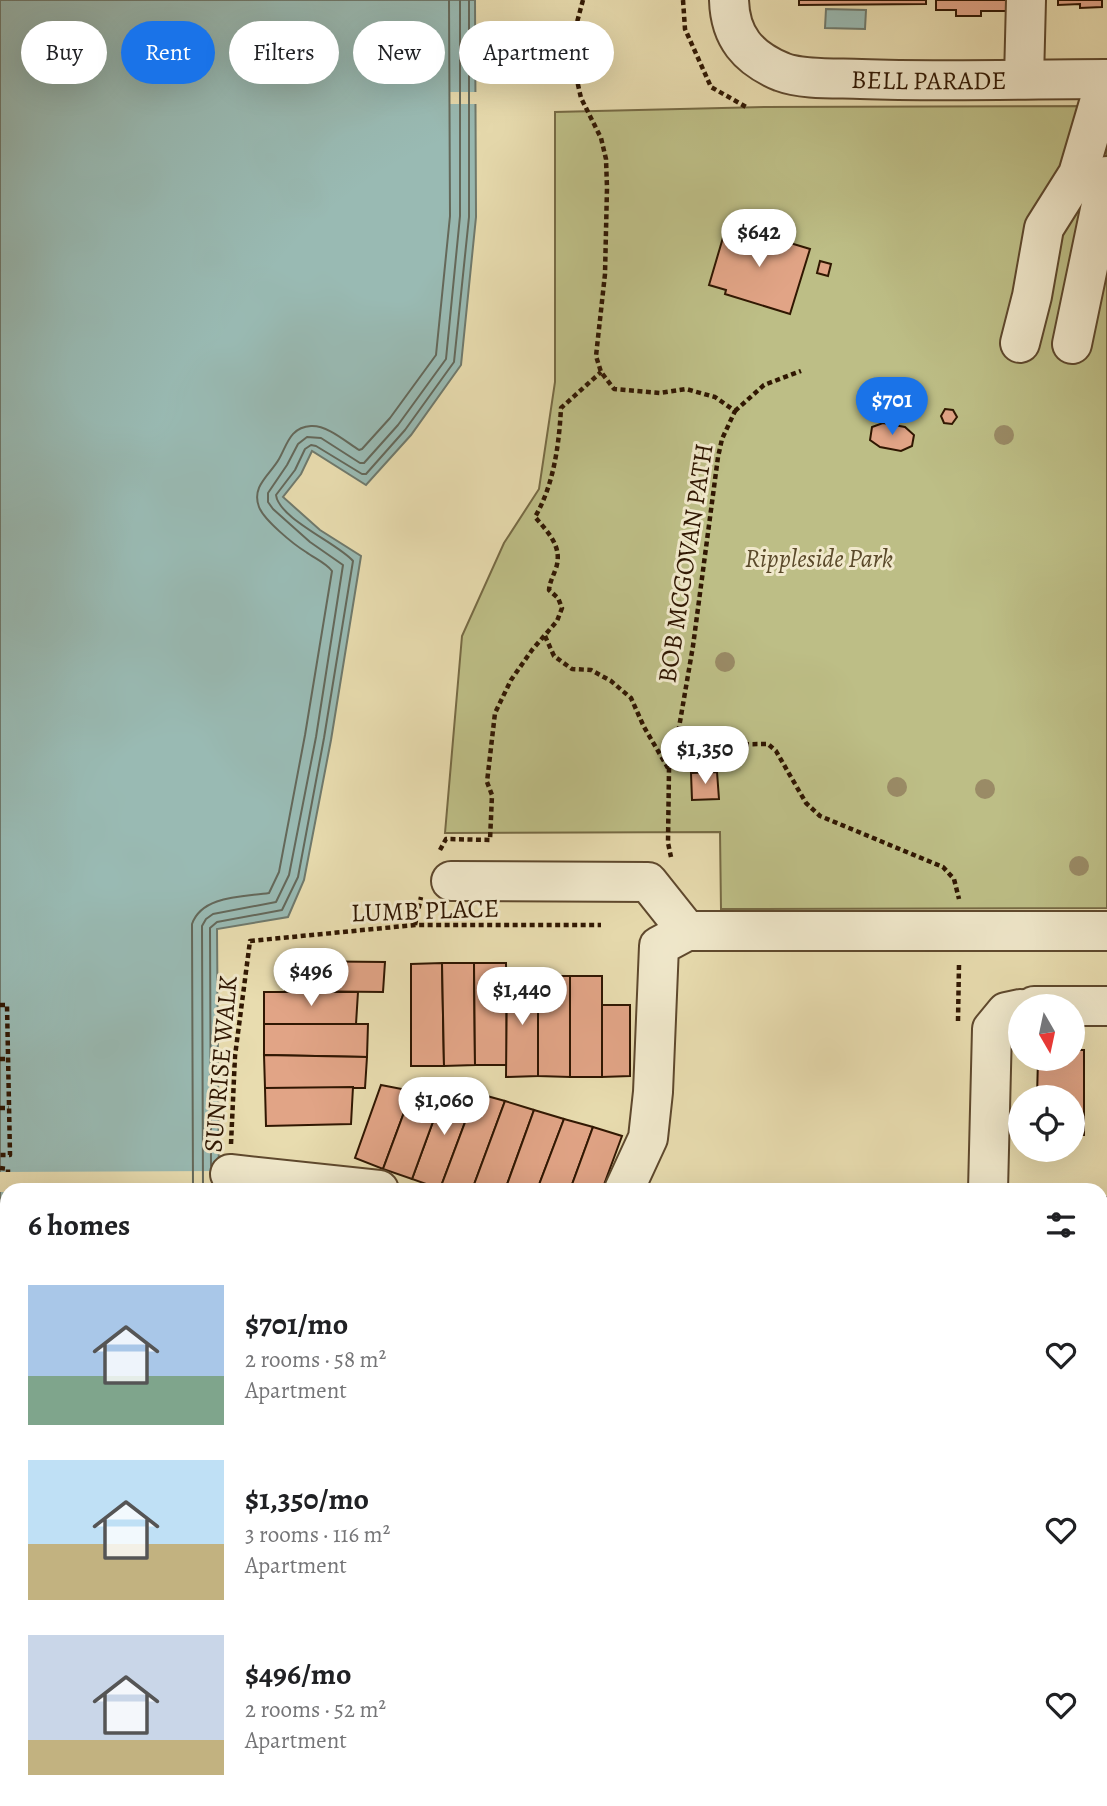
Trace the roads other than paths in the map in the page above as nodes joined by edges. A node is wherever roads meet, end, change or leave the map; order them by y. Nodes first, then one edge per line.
1 (729, 0) edge
2 (1026, 0) edge
3 (1024, 79) junction
4 (1107, 80) edge
5 (1107, 176) edge
6 (1020, 343) dead end
7 (1072, 344) dead end
8 (436, 878) road end
9 (1107, 930) edge
10 (673, 938) junction
11 (1107, 1006) edge
12 (1085, 1007) edge
13 (1008, 1018) edge
14 (230, 1174) road end
15 (314, 1183) edge
16 (627, 1183) edge
17 (988, 1183) edge

1 - 3 street, BELL PARADE
2 - 3 street
3 - 4 street, BELL PARADE
4 - 6 street
5 - 7 street
8 - 10 street
9 - 10 street
10 - 16 street
11 - 12 street
13 - 17 street
14 - 15 street

